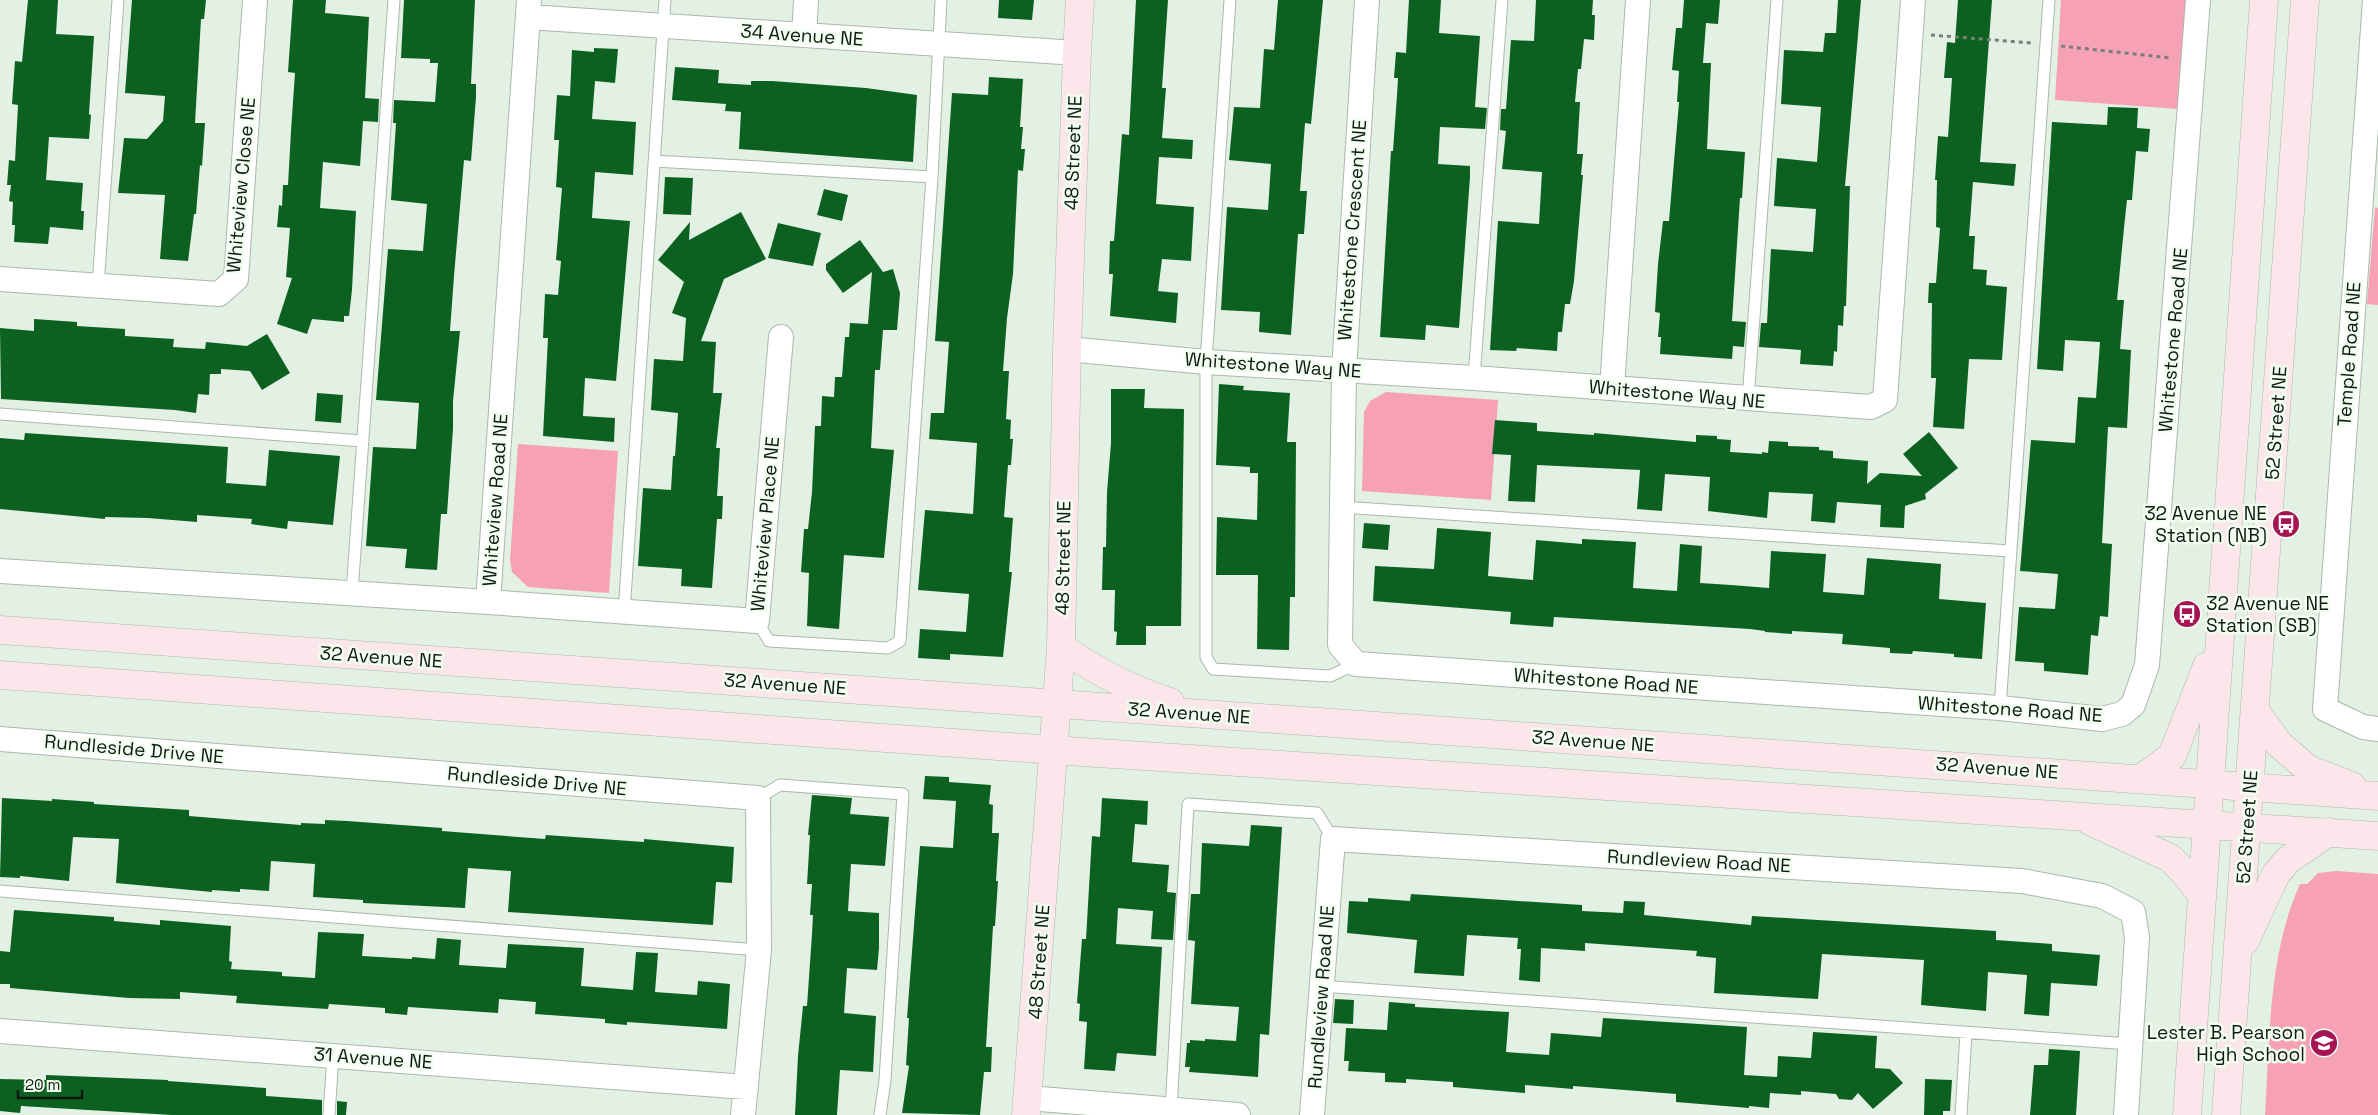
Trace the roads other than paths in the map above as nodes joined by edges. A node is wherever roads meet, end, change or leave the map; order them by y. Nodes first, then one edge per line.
1 (118, 0) edge
2 (255, 0) edge
3 (394, 0) edge
4 (665, 0) edge
5 (806, 0) edge
6 (941, 0) edge
7 (1080, 0) edge
8 (1230, 0) edge
9 (1367, 0) edge
10 (1502, 0) edge
11 (1638, 0) edge
12 (1777, 0) edge
13 (1913, 0) edge
14 (2049, 0) edge
15 (2198, 0) edge
16 (2264, 0) edge
17 (2305, 0) edge
18 (2375, 0) edge
19 (528, 9) edge
20 (663, 26) junction
21 (804, 35) junction
22 (938, 44) junction
23 (1076, 53) junction
24 (654, 161) junction
25 (932, 177) junction
26 (0, 279) edge
27 (98, 286) junction
28 (781, 337) dead end
29 (1067, 350) junction
30 (1206, 362) junction
31 (1344, 370) junction
32 (1474, 378) junction
33 (1612, 388) junction
34 (1748, 400) junction
35 (0, 414) edge
36 (363, 441) junction
37 (1341, 507) junction
38 (2010, 551) junction
39 (0, 571) edge
40 (352, 593) junction
41 (488, 602) junction
42 (624, 612) junction
43 (757, 621) junction
44 (0, 630) edge
45 (2220, 632) junction
46 (1062, 647) junction
47 (1356, 664) junction
48 (0, 675) edge
49 (1056, 704) junction
50 (2000, 708) junction
51 (2255, 710) junction
52 (1204, 714) junction
53 (2378, 729) edge
54 (0, 738) edge
55 (1054, 749) junction
56 (2142, 778) junction
57 (2208, 784) junction
58 (2250, 788) junction
59 (2377, 796) edge
60 (758, 798) junction
61 (2077, 815) junction
62 (2206, 824) junction
63 (2247, 828) junction
64 (2328, 832) junction
65 (2378, 836) edge
66 (1333, 839) junction
67 (0, 891) edge
68 (2202, 895) junction
69 (759, 950) junction
70 (2238, 956) junction
71 (1321, 986) junction
72 (0, 1031) edge
73 (1966, 1033) junction
74 (2130, 1044) junction
75 (333, 1055) junction
76 (746, 1087) junction
77 (1027, 1107) edge
78 (1171, 1112) edge
79 (330, 1115) edge
80 (743, 1115) edge
81 (880, 1115) edge
82 (1238, 1115) edge
83 (1312, 1115) edge
84 (1961, 1115) edge
85 (2126, 1115) edge
86 (2187, 1115) edge
87 (2226, 1115) edge

1 - 27 lane
2 - 27 street, Whiteview Close NE
3 - 36 lane
4 - 20 lane
5 - 21 street
6 - 22 lane
7 - 23 main road, 48 Street NE
8 - 30 lane
9 - 31 street, Whitestone Crescent NE
10 - 32 lane
11 - 33 street
12 - 34 lane
13 - 34 street, Whitestone Way NE
14 - 38 lane
15 - 50 street, Whitestone Road NE
16 - 45 main road
17 - 51 main road, 52 Street NE
18 - 53 street, Temple Road NE
19 - 20 street, 34 Avenue NE
19 - 41 street, Whiteview Road NE
20 - 21 street, 34 Avenue NE
20 - 24 lane
21 - 22 street, 34 Avenue NE
22 - 23 street, 34 Avenue NE
22 - 25 lane
23 - 29 main road, 48 Street NE
24 - 25 lane
24 - 42 lane
25 - 43 lane
26 - 27 street, Whiteview Close NE
28 - 43 street, Whiteview Place NE
29 - 30 street, Whitestone Way NE
29 - 46 main road, 48 Street NE
30 - 31 street, Whitestone Way NE
30 - 47 lane
31 - 32 street, Whitestone Way NE
31 - 37 street, Whitestone Crescent NE
32 - 33 street, Whitestone Way NE
33 - 34 street, Whitestone Way NE
35 - 36 lane
36 - 40 lane
37 - 38 lane
37 - 47 street, Whitestone Crescent NE
38 - 50 lane
39 - 40 street, Whiteview Road NE
40 - 41 street, Whiteview Road NE
41 - 42 street, Whiteview Place NE
42 - 43 street, Whiteview Place NE
44 - 49 main road, 32 Avenue NE
45 - 56 main road
45 - 57 main road
46 - 49 main road, 48 Street NE
46 - 52 main road
47 - 50 street, Whitestone Road NE
48 - 55 main road
49 - 52 main road, 32 Avenue NE
49 - 55 main road, 48 Street NE
51 - 58 main road, 52 Street NE
51 - 59 main road
52 - 56 main road, 32 Avenue NE
54 - 60 street, Rundleside Drive NE
55 - 61 main road
55 - 77 main road, 48 Street NE
56 - 57 main road, 32 Avenue NE
57 - 58 main road, 32 Avenue NE
57 - 62 main road
58 - 59 main road, 32 Avenue NE
58 - 63 main road, 52 Street NE
60 - 69 street
60 - 81 lane
61 - 62 main road
61 - 68 main road
62 - 63 main road
62 - 68 main road
63 - 64 main road
63 - 70 main road, 52 Street NE
64 - 65 main road
64 - 70 main road
66 - 71 street, Rundleview Road NE
66 - 74 street, Rundleview Road NE
66 - 78 lane
67 - 69 lane
68 - 86 main road
69 - 76 street
70 - 87 main road, 52 Street NE
71 - 73 lane
71 - 83 street, Rundleview Road NE
72 - 75 street, 31 Avenue NE
73 - 74 lane
73 - 84 lane
74 - 85 street, Rundleview Road NE
75 - 76 street, 31 Avenue NE
75 - 79 lane
76 - 80 street
77 - 78 street
78 - 82 street

